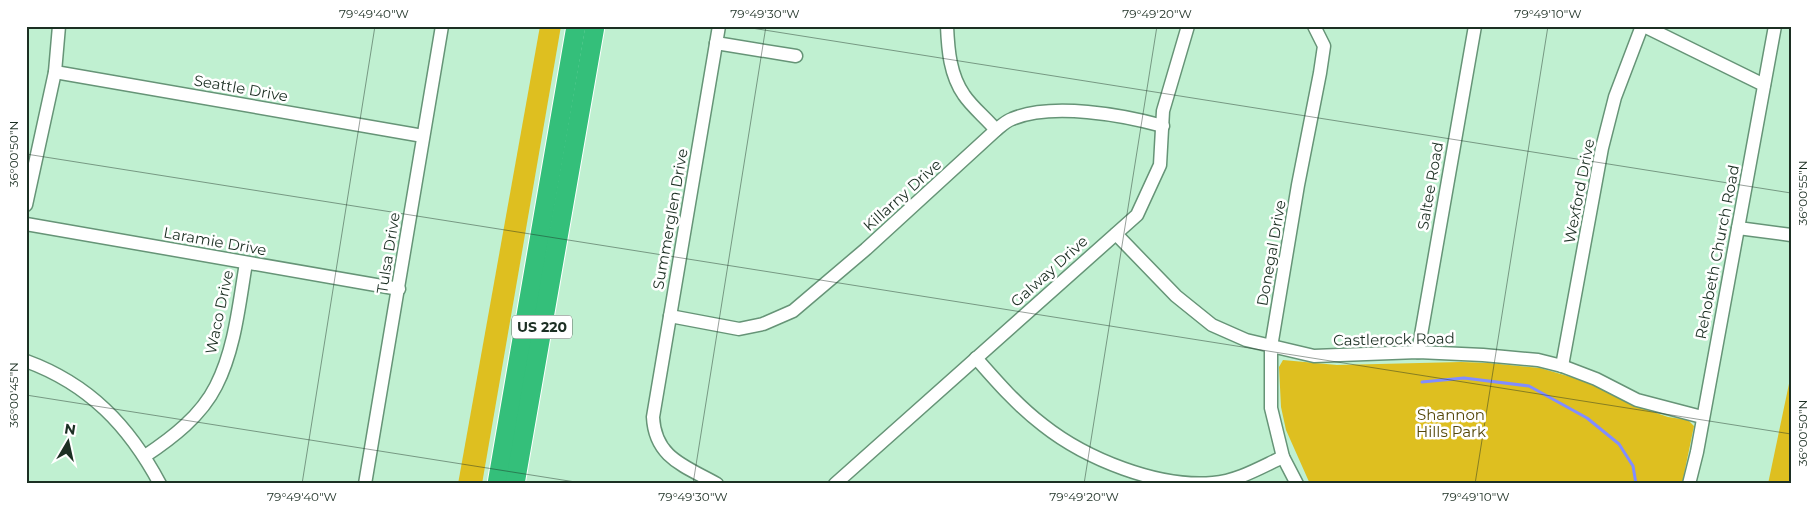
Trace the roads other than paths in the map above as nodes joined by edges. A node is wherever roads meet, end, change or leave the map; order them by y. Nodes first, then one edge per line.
1 (59, 26) edge
2 (442, 26) edge
3 (576, 26) edge
4 (595, 26) edge
5 (719, 26) edge
6 (947, 26) edge
7 (1188, 26) edge
8 (1314, 26) edge
9 (1475, 26) edge
10 (1643, 26) edge
11 (1775, 26) edge
12 (716, 43) junction
13 (796, 56) dead end
14 (54, 72) junction
15 (1764, 85) junction
16 (1163, 126) junction
17 (996, 130) junction
18 (423, 136) junction
19 (26, 205) edge
20 (26, 224) edge
21 (1738, 228) junction
22 (1116, 234) junction
23 (1791, 235) edge
24 (246, 263) junction
25 (399, 290) junction
26 (670, 316) junction
27 (1271, 346) junction
28 (1418, 352) junction
29 (976, 358) junction
30 (26, 361) edge
31 (1562, 366) junction
32 (1702, 417) junction
33 (145, 456) junction
34 (1283, 457) junction
35 (160, 484) edge
36 (365, 484) edge
37 (497, 484) edge
38 (515, 484) edge
39 (717, 484) edge
40 (835, 484) edge
41 (1297, 484) edge
42 (1689, 484) edge

1 - 14 street
2 - 18 street, Tulsa Drive
3 - 37 highway, US 220
4 - 38 highway, US 220
5 - 12 street, Summerglen Drive
6 - 17 street
7 - 16 street, Galway Drive
8 - 27 street, Donegal Drive
9 - 28 street, Saltee Road
10 - 15 street
10 - 31 street, Wexford Drive
11 - 15 street, Rehobeth Church Road
12 - 13 street
12 - 26 street, Summerglen Drive
14 - 18 street, Seattle Drive
14 - 19 street
15 - 21 street, Rehobeth Church Road
16 - 17 street, Killarny Drive
16 - 22 street, Galway Drive
17 - 26 street, Killarny Drive
18 - 25 street, Tulsa Drive
20 - 24 street, Laramie Drive
21 - 23 street
21 - 32 street, Rehobeth Church Road
22 - 27 street, Castlerock Road
22 - 29 street, Galway Drive
24 - 25 street, Laramie Drive
24 - 33 street, Waco Drive
25 - 36 street, Tulsa Drive
26 - 39 street, Summerglen Drive
27 - 28 street, Castlerock Road
27 - 34 street, Donegal Drive
28 - 31 street, Castlerock Road
29 - 34 street
29 - 40 street, Galway Drive
30 - 33 street
31 - 32 street, Castlerock Road
32 - 42 street, Rehobeth Church Road
33 - 35 street
34 - 41 street, Donegal Drive

